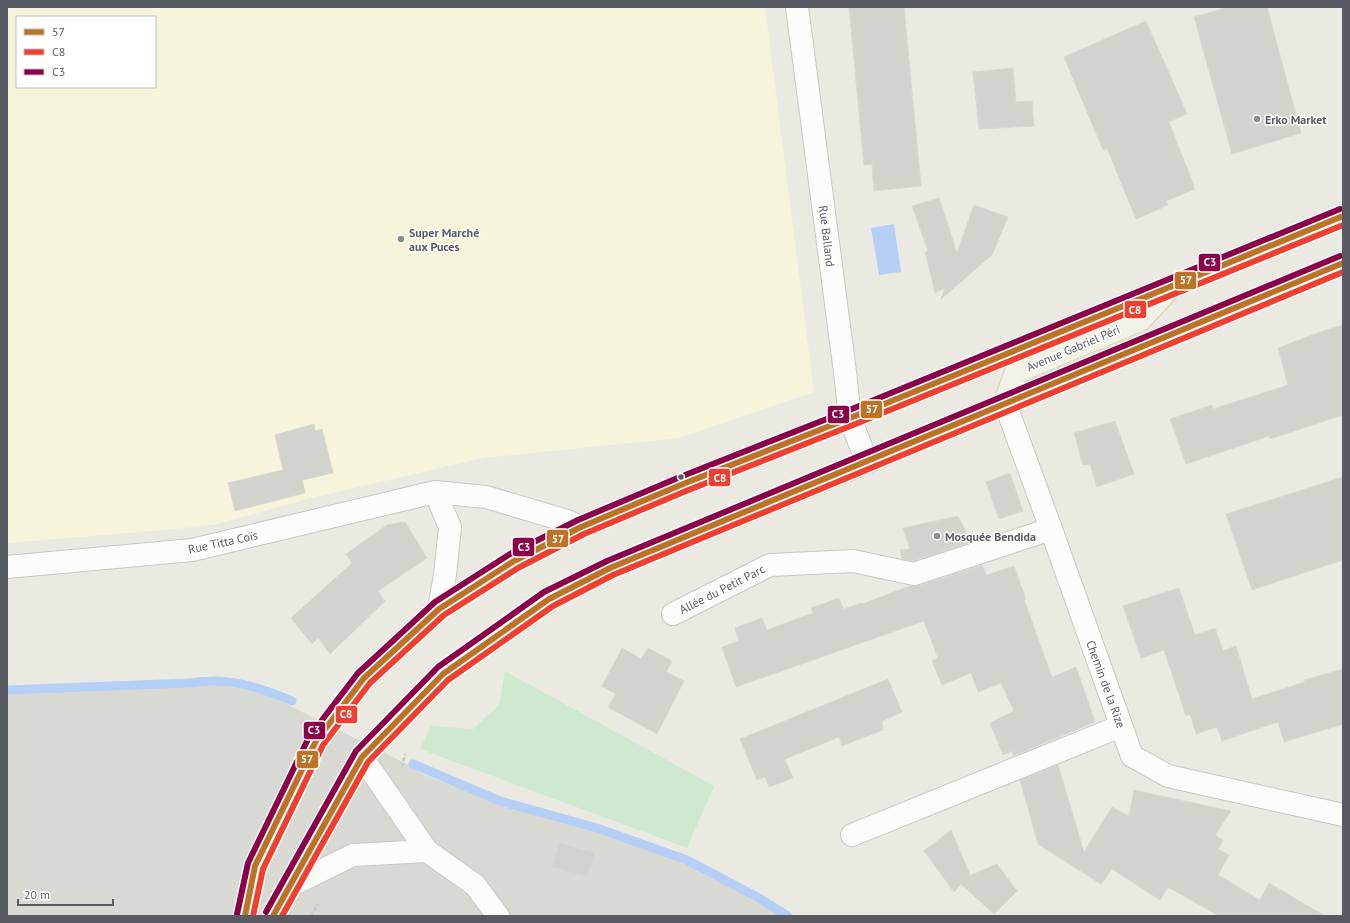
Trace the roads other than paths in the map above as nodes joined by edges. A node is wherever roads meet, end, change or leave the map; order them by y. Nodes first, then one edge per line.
1 (797, 7) edge
2 (1343, 216) edge
3 (1343, 263) edge
4 (1172, 285) junction
5 (1005, 404) junction
6 (850, 418) junction
7 (867, 462) junction
8 (435, 492) junction
9 (581, 527) junction
10 (1051, 529) junction
11 (7, 567) edge
12 (439, 609) junction
13 (673, 614) dead end
14 (1121, 726) junction
15 (362, 757) junction
16 (1343, 815) edge
17 (852, 835) dead end
18 (427, 851) junction
19 (290, 886) junction
20 (245, 916) edge
21 (273, 916) edge
22 (498, 916) edge

1 - 6 street, Rue Balland
2 - 4 main road, Avenue Gabriel Péri
3 - 5 main road, Avenue Gabriel Péri
4 - 5 main road, Avenue Gabriel Péri
4 - 6 main road, Avenue Gabriel Péri
5 - 7 main road, Avenue Gabriel Péri
5 - 10 street, Chemin de la Rize
6 - 7 street, Rue Balland
6 - 9 main road, Avenue Gabriel Péri
7 - 15 main road, Avenue Gabriel Péri
8 - 9 street, Rue Titta Coïs
8 - 11 street, Rue Titta Coïs
8 - 12 street
9 - 12 main road, Avenue Gabriel Péri
10 - 13 street, Allée du Petit Parc
10 - 14 street, Chemin de la Rize
12 - 20 main road, Avenue Gabriel Péri
14 - 16 street, Chemin de la Rize
14 - 17 street
15 - 18 street
15 - 19 main road, Avenue Gabriel Péri
18 - 19 street
18 - 22 street
19 - 21 main road, Avenue Gabriel Péri

